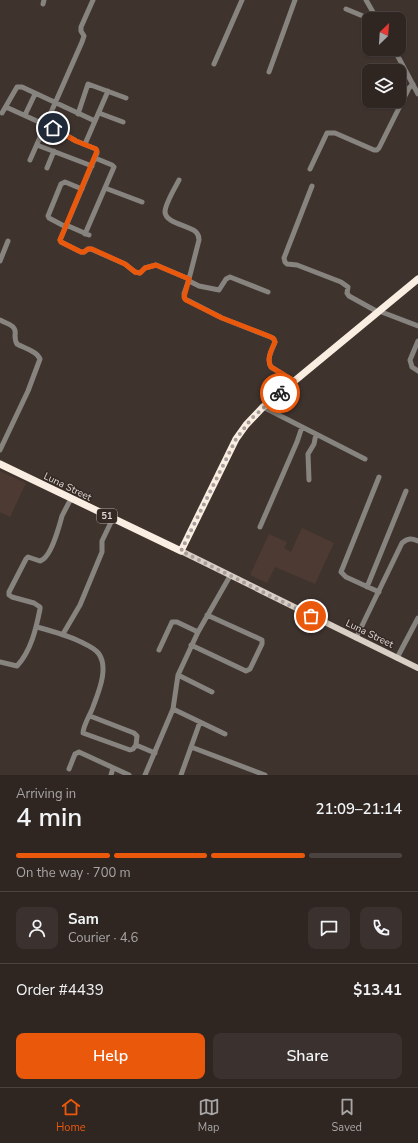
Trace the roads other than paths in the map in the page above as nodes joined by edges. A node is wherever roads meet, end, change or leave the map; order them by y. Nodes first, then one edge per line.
1 (93, 0) edge
2 (242, 0) edge
3 (295, 0) edge
4 (368, 1) edge
5 (346, 8) dead end
6 (374, 12) edge
7 (362, 15) edge
8 (398, 56) edge
9 (214, 64) dead end
10 (269, 72) dead end
11 (412, 84) junction
12 (108, 91) junction
13 (35, 94) junction
14 (418, 94) edge
15 (126, 98) dead end
16 (54, 103) junction
17 (6, 107) junction
18 (2, 113) dead end
19 (98, 113) junction
20 (78, 114) junction
21 (25, 116) junction
22 (95, 121) junction
23 (123, 122) dead end
24 (45, 124) junction
25 (36, 144) junction
26 (85, 144) junction
27 (54, 151) junction
28 (95, 158) junction
29 (30, 160) dead end
30 (92, 166) junction
31 (47, 168) dead end
32 (310, 169) dead end
33 (179, 180) dead end
34 (312, 186) dead end
35 (105, 188) junction
36 (82, 189) junction
37 (142, 202) dead end
38 (66, 226) junction
39 (8, 241) dead end
40 (0, 261) edge
41 (418, 279) edge
42 (189, 280) junction
43 (268, 292) dead end
44 (379, 311) junction
45 (0, 320) edge
46 (418, 326) edge
47 (417, 344) edge
48 (418, 371) edge
49 (294, 381) junction
50 (263, 407) junction
51 (302, 427) junction
52 (316, 434) junction
53 (0, 450) edge
54 (365, 459) dead end
55 (0, 464) edge
56 (379, 477) dead end
57 (309, 480) dead end
58 (406, 490) dead end
59 (71, 499) junction
60 (113, 518) junction
61 (260, 527) dead end
62 (418, 541) edge
63 (181, 551) junction
64 (230, 576) junction
65 (367, 587) junction
66 (379, 592) junction
67 (207, 615) junction
68 (418, 618) edge
69 (37, 627) junction
70 (198, 632) junction
71 (63, 634) junction
72 (356, 638) junction
73 (191, 646) junction
74 (158, 650) dead end
75 (397, 658) junction
76 (0, 662) edge
77 (418, 668) edge
78 (178, 675) junction
79 (212, 692) dead end
80 (173, 709) junction
81 (90, 716) junction
82 (200, 722) junction
83 (225, 734) dead end
84 (136, 745) junction
85 (191, 747) junction
86 (155, 753) junction
87 (114, 768) junction
88 (69, 770) dead end
89 (111, 775) edge
90 (129, 775) edge
91 (145, 775) edge
92 (181, 775) edge
93 (265, 775) edge

1 - 16 street
2 - 9 street
3 - 10 street
4 - 6 street
5 - 7 street
8 - 11 street
11 - 14 street
11 - 32 street
12 - 15 street
12 - 19 street
12 - 20 street
13 - 16 street
13 - 17 street
13 - 21 street
16 - 20 street
16 - 24 street
17 - 18 street
17 - 21 street
19 - 22 street
19 - 23 street
20 - 22 street
21 - 24 street
22 - 26 street
24 - 25 street
24 - 26 street
25 - 27 street
25 - 29 street
26 - 28 street
27 - 30 street
27 - 31 street
28 - 30 street
28 - 35 street
30 - 36 street
33 - 42 street
34 - 44 street
35 - 37 street
35 - 38 street
36 - 38 street
36 - 38 street
38 - 42 street
39 - 40 street
41 - 44 highway
42 - 43 street
42 - 49 street
44 - 46 street
44 - 49 highway
45 - 53 street
47 - 48 street
49 - 50 highway
50 - 51 street
50 - 63 highway
51 - 52 street
51 - 61 street
52 - 54 street
52 - 57 street
55 - 59 highway, Luna Street / 51
56 - 65 street
58 - 65 street
59 - 60 highway, Luna Street / 51
59 - 69 street
60 - 63 highway, Luna Street / 51
60 - 71 street
62 - 66 street
63 - 64 main road, Luna Street / 51
64 - 67 street
64 - 72 main road, Luna Street / 51
65 - 66 street
66 - 72 street
67 - 70 street
67 - 73 street
68 - 75 street
69 - 71 street
69 - 76 street
70 - 73 street
70 - 74 street
71 - 81 street
72 - 75 main road, Luna Street / 51
73 - 78 street
75 - 77 main road, Luna Street / 51
78 - 79 street
78 - 80 street
80 - 82 street
80 - 86 street
81 - 84 street
81 - 84 street
82 - 83 street
82 - 85 street
84 - 86 street
85 - 92 street
85 - 93 street
86 - 91 street
87 - 88 street
87 - 89 street
87 - 90 street

